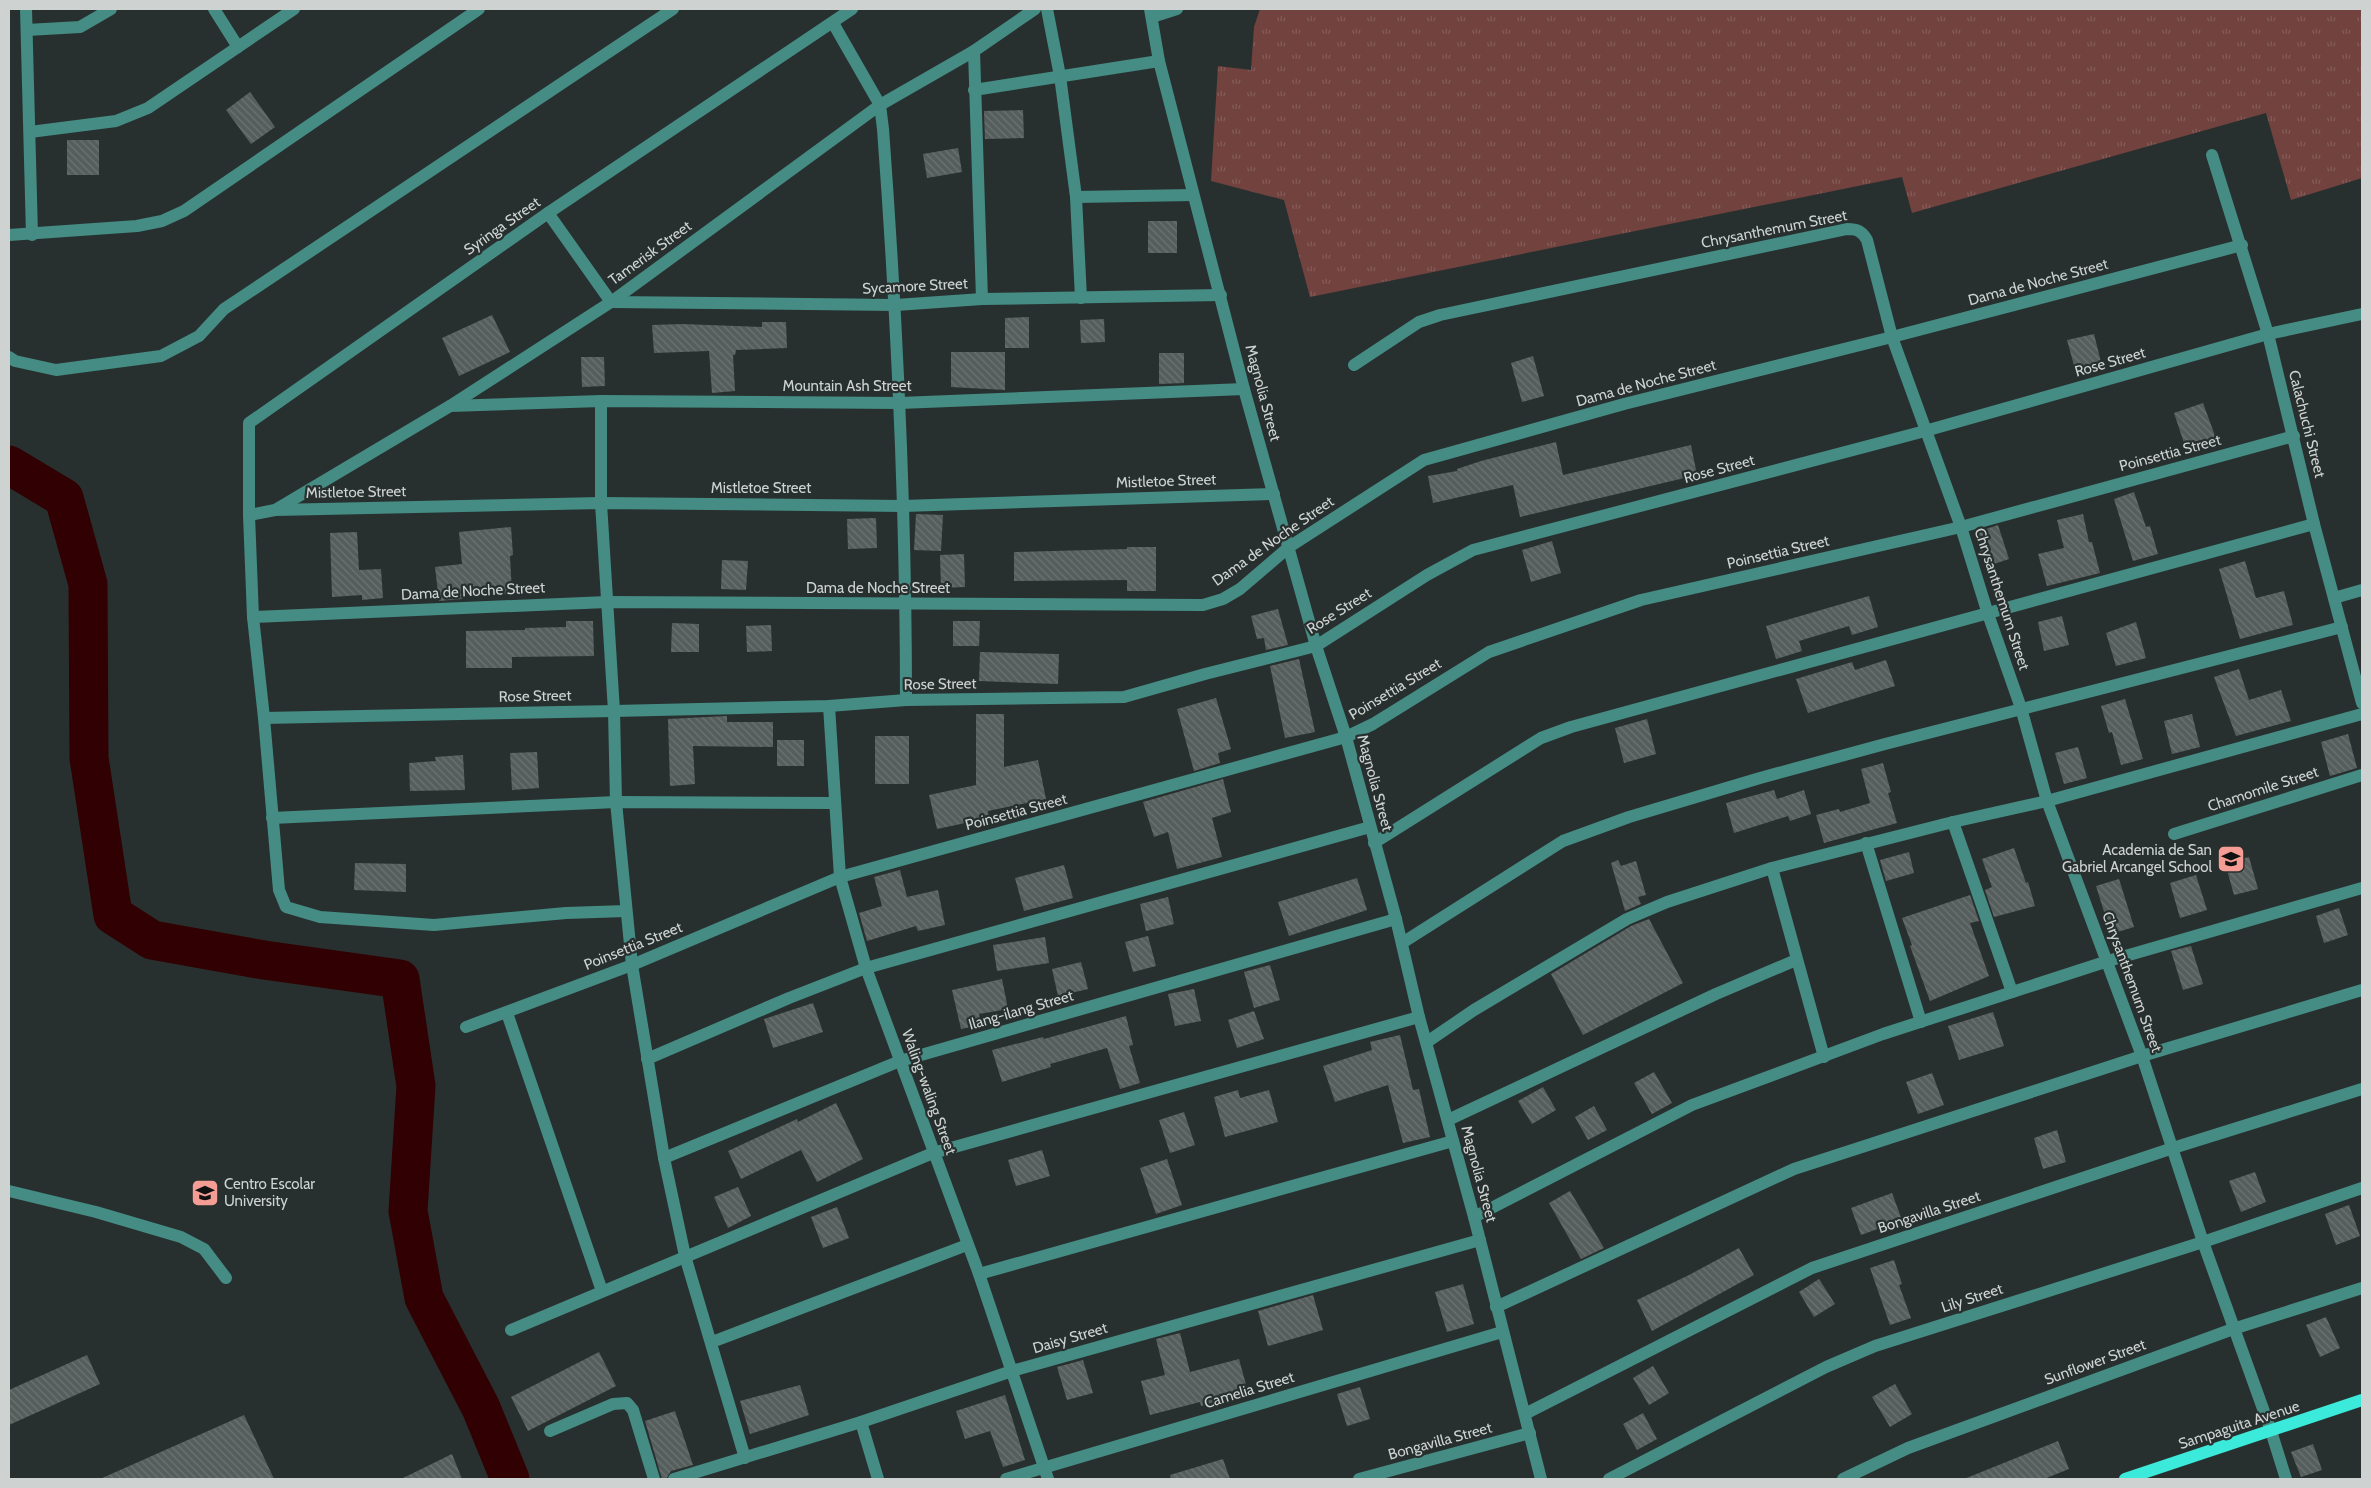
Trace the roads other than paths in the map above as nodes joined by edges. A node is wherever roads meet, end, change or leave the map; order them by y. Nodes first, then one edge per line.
1 (26, 9) edge
2 (111, 9) edge
3 (214, 9) edge
4 (294, 9) edge
5 (479, 9) edge
6 (852, 9) edge
7 (1034, 9) edge
8 (1047, 9) edge
9 (1177, 9) edge
10 (666, 11) edge
11 (1151, 13) edge
12 (832, 23) junction
13 (27, 30) junction
14 (238, 47) junction
15 (974, 51) junction
16 (1159, 61) junction
17 (1060, 76) junction
18 (974, 90) junction
19 (880, 105) junction
20 (30, 132) junction
21 (2212, 155) dead end
22 (1193, 195) junction
23 (1076, 197) junction
24 (548, 213) junction
25 (9, 235) edge
26 (32, 235) junction
27 (2242, 245) junction
28 (1221, 295) junction
29 (1081, 298) junction
30 (982, 299) junction
31 (611, 302) junction
32 (896, 305) junction
33 (2361, 318) edge
34 (2268, 334) junction
35 (1892, 337) junction
36 (9, 358) edge
37 (1354, 365) dead end
38 (1244, 389) junction
39 (601, 401) junction
40 (900, 403) junction
41 (450, 406) junction
42 (1925, 431) junction
43 (2294, 436) junction
44 (1274, 494) junction
45 (602, 503) junction
46 (904, 506) junction
47 (275, 510) junction
48 (249, 515) junction
49 (2314, 524) junction
50 (1961, 527) junction
51 (1289, 546) junction
52 (2362, 590) edge
53 (2334, 598) junction
54 (607, 602) junction
55 (906, 605) junction
56 (1988, 614) junction
57 (253, 617) junction
58 (2342, 627) junction
59 (1316, 646) junction
60 (2360, 687) edge
61 (906, 700) junction
62 (2362, 703) edge
63 (829, 706) junction
64 (2021, 708) junction
65 (614, 711) junction
66 (2362, 714) edge
67 (264, 718) junction
68 (1346, 737) junction
69 (2362, 774) edge
70 (616, 802) junction
71 (834, 802) junction
72 (2047, 802) junction
73 (272, 818) junction
74 (1953, 822) junction
75 (1370, 827) junction
76 (2174, 834) dead end
77 (1374, 842) junction
78 (1866, 843) junction
79 (1772, 868) junction
80 (840, 877) junction
81 (2362, 888) edge
82 (626, 910) junction
83 (1396, 919) junction
84 (1402, 943) junction
85 (1796, 960) junction
86 (2108, 961) junction
87 (632, 965) junction
88 (866, 968) junction
89 (2362, 990) edge
90 (2012, 992) junction
91 (507, 1013) junction
92 (1419, 1017) junction
93 (1921, 1022) junction
94 (466, 1027) dead end
95 (1426, 1042) junction
96 (2142, 1056) junction
97 (1824, 1058) junction
98 (647, 1059) junction
99 (900, 1061) junction
100 (2362, 1089) edge
101 (1448, 1120) junction
102 (1453, 1141) junction
103 (2173, 1148) junction
104 (933, 1153) junction
105 (664, 1158) junction
106 (2362, 1188) edge
107 (9, 1191) edge
108 (1474, 1217) junction
109 (1480, 1240) junction
110 (2203, 1242) junction
111 (967, 1245) junction
112 (685, 1256) junction
113 (979, 1274) junction
114 (226, 1278) dead end
115 (2362, 1288) edge
116 (602, 1292) junction
117 (1496, 1307) junction
118 (2233, 1329) junction
119 (511, 1330) dead end
120 (1502, 1332) junction
121 (712, 1342) junction
122 (1012, 1371) junction
123 (2362, 1400) edge
124 (1525, 1414) junction
125 (862, 1422) junction
126 (550, 1431) dead end
127 (2271, 1431) junction
128 (1530, 1434) junction
129 (745, 1458) junction
130 (1046, 1474) edge
131 (654, 1479) edge
132 (674, 1479) edge
133 (878, 1479) edge
134 (1006, 1479) edge
135 (1359, 1479) edge
136 (1541, 1479) edge
137 (1609, 1479) edge
138 (1843, 1479) edge
139 (2125, 1479) edge
140 (2286, 1479) edge

1 - 13 street
2 - 13 street
3 - 14 street
4 - 14 street
5 - 26 street
6 - 12 street, Syringa Street
7 - 15 street, Tamerisk Street
8 - 17 street
9 - 11 street
10 - 36 street
11 - 16 street, Magnolia Street
12 - 19 street
12 - 24 street, Syringa Street
13 - 20 street
14 - 20 street
15 - 18 street
15 - 19 street, Tamerisk Street
16 - 17 street
16 - 22 street, Magnolia Street
17 - 18 street
17 - 23 street
18 - 30 street
19 - 31 street, Tamerisk Street
19 - 32 street
20 - 26 street
21 - 27 street, Calachuchi Street
22 - 23 street
22 - 28 street, Magnolia Street
23 - 29 street
24 - 31 street
24 - 48 street, Syringa Street
25 - 26 street
27 - 34 street, Calachuchi Street
27 - 35 street, Dama de Noche Street
28 - 29 street, Sycamore Street
28 - 38 street, Magnolia Street
29 - 30 street, Sycamore Street
30 - 32 street, Sycamore Street
31 - 32 street, Sycamore Street
31 - 41 street, Tamerisk Street
32 - 40 street
33 - 34 street, Rose Street
34 - 42 street, Rose Street
34 - 43 street, Calachuchi Street
35 - 37 street, Chrysanthemum Street
35 - 42 street, Chrysanthemum Street
35 - 51 street, Dama de Noche Street
38 - 40 street, Mountain Ash Street
38 - 44 street, Magnolia Street
39 - 40 street, Mountain Ash Street
39 - 41 street, Mountain Ash Street
39 - 45 street
40 - 46 street
41 - 47 street, Tamerisk Street
42 - 50 street, Chrysanthemum Street
42 - 59 street, Rose Street
43 - 49 street, Calachuchi Street
43 - 50 street, Poinsettia Street
44 - 46 street, Mistletoe Street
44 - 51 street, Magnolia Street
45 - 46 street, Mistletoe Street
45 - 47 street, Mistletoe Street
45 - 54 street
46 - 55 street
47 - 48 street, Mistletoe Street
48 - 57 street
49 - 53 street, Calachuchi Street
49 - 56 street
50 - 56 street, Chrysanthemum Street
50 - 68 street, Poinsettia Street
51 - 55 street, Dama de Noche Street
51 - 59 street, Magnolia Street
52 - 53 street
53 - 58 street, Calachuchi Street
54 - 55 street, Dama de Noche Street
54 - 57 street, Dama de Noche Street
54 - 65 street
55 - 61 street
56 - 64 street, Chrysanthemum Street
56 - 77 street
57 - 67 street
58 - 60 street, Calachuchi Street
58 - 64 street
59 - 61 street, Rose Street
59 - 68 street, Magnolia Street
60 - 62 street, Calachuchi Street
61 - 63 street, Rose Street
63 - 65 street, Rose Street
63 - 71 street, Waling-waling Street
64 - 72 street, Chrysanthemum Street
64 - 84 street
65 - 67 street, Rose Street
65 - 70 street
66 - 72 street
67 - 73 street
68 - 75 street, Magnolia Street
68 - 80 street, Poinsettia Street
69 - 76 street, Chamomile Street
70 - 71 street
70 - 73 street
70 - 82 street
71 - 80 street, Waling-waling Street
72 - 74 street
72 - 86 street, Chrysanthemum Street
73 - 82 street
74 - 78 street
74 - 90 street
75 - 77 street, Magnolia Street
75 - 88 street
77 - 83 street, Magnolia Street
78 - 79 street
78 - 93 street
79 - 85 street
79 - 95 street
80 - 87 street, Poinsettia Street
80 - 88 street, Waling-waling Street
81 - 86 street
82 - 87 street
83 - 84 street, Magnolia Street
83 - 99 street, Ilang-ilang Street
84 - 92 street, Magnolia Street
85 - 97 street
85 - 101 street
86 - 90 street
86 - 96 street, Chrysanthemum Street
87 - 91 street, Poinsettia Street
87 - 98 street
88 - 98 street
88 - 99 street, Waling-waling Street
89 - 96 street
90 - 93 street
91 - 94 street, Poinsettia Street
91 - 116 street
92 - 95 street, Magnolia Street
92 - 104 street
93 - 97 street
95 - 101 street, Magnolia Street
96 - 103 street, Chrysanthemum Street
96 - 117 street
97 - 108 street
98 - 105 street
99 - 104 street, Waling-waling Street
99 - 105 street, Ilang-ilang Street
100 - 103 street, Bongavilla Street
101 - 102 street, Magnolia Street
102 - 108 street, Magnolia Street
102 - 113 street
103 - 110 street, Chrysanthemum Street
103 - 124 street, Bongavilla Street
104 - 111 street, Waling-waling Street
104 - 112 street
105 - 112 street
106 - 110 street, Lily Street
107 - 114 street
108 - 109 street, Magnolia Street
109 - 117 street, Magnolia Street
109 - 122 street, Daisy Street
110 - 118 street, Chrysanthemum Street
110 - 137 street, Lily Street
111 - 113 street, Waling-waling Street
111 - 121 street
112 - 116 street
112 - 121 street
113 - 122 street, Waling-waling Street
115 - 118 street, Sunflower Street
116 - 119 street
117 - 120 street, Magnolia Street
118 - 127 street, Chrysanthemum Street
118 - 138 street, Sunflower Street
120 - 124 street, Magnolia Street
120 - 130 street, Camelia Street
121 - 129 street
122 - 125 street, Daisy Street
122 - 130 street, Waling-waling Street
123 - 127 main road, Sampaguita Avenue
124 - 128 street, Magnolia Street
125 - 129 street, Daisy Street
125 - 133 street
126 - 131 street
127 - 139 main road, Sampaguita Avenue
127 - 140 street, Chrysanthemum Street
128 - 135 street, Bongavilla Street
128 - 136 street, Magnolia Street
129 - 132 street, Daisy Street
130 - 134 street, Camelia Street

